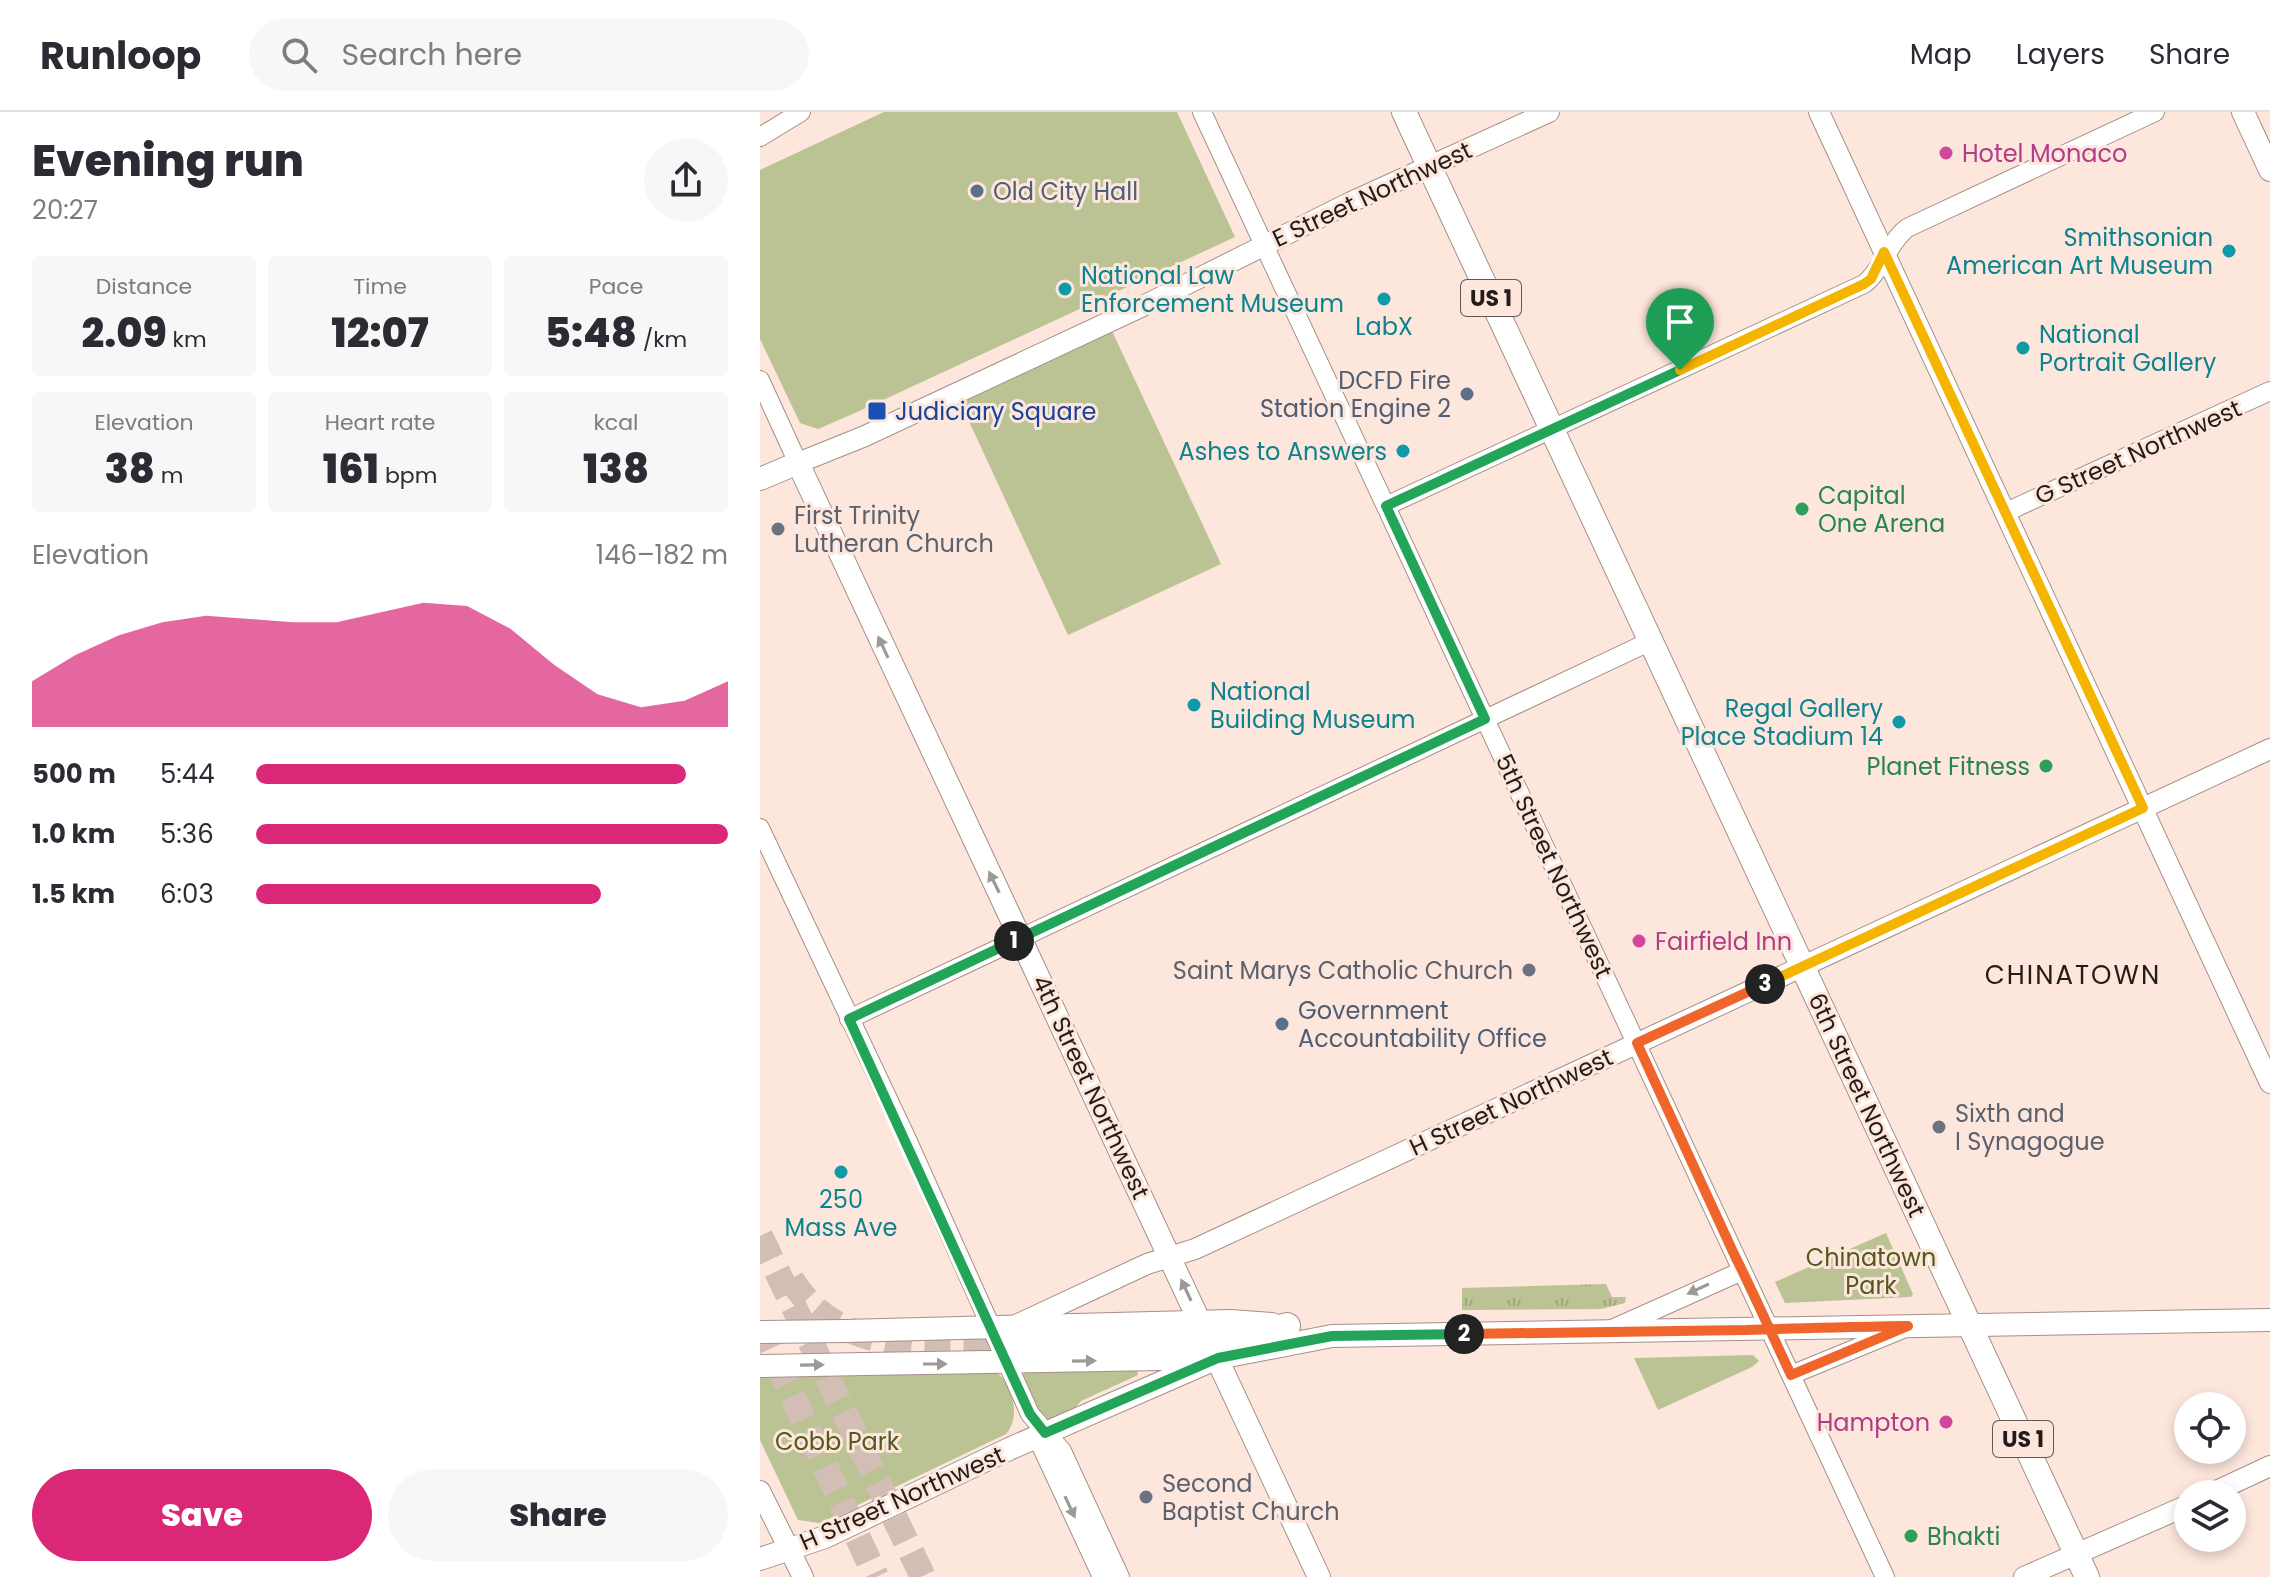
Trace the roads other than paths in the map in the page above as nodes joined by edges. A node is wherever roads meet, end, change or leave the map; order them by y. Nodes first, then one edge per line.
1 (791, 112) edge
2 (801, 112) edge
3 (1202, 112) edge
4 (1404, 112) edge
5 (1549, 112) edge
6 (1819, 112) edge
7 (2155, 112) edge
8 (2243, 112) edge
9 (760, 124) edge
10 (760, 137) edge
11 (1429, 166) junction
12 (2270, 170) edge
13 (1264, 245) junction
14 (1884, 252) junction
15 (760, 380) edge
16 (2270, 391) edge
17 (1552, 430) junction
18 (798, 463) junction
19 (760, 479) edge
20 (1386, 506) junction
21 (2006, 512) junction
22 (1651, 641) junction
23 (1485, 719) junction
24 (2270, 749) edge
25 (2143, 808) junction
26 (760, 828) edge
27 (1020, 938) junction
28 (1803, 966) junction
29 (849, 1019) junction
30 (1637, 1043) junction
31 (2270, 1083) edge
32 (1171, 1257) junction
33 (1742, 1271) junction
34 (2270, 1320) edge
35 (1969, 1325) junction
36 (1287, 1326) joint
37 (1908, 1326) junction
38 (1769, 1329) junction
39 (760, 1332) edge
40 (1605, 1332) junction
41 (1332, 1336) junction
42 (1209, 1340) junction
43 (1005, 1341) junction
44 (760, 1366) edge
45 (1791, 1375) junction
46 (1041, 1435) junction
47 (2270, 1466) edge
48 (2240, 1480) edge
49 (760, 1491) edge
50 (2174, 1511) edge
51 (789, 1549) junction
52 (2076, 1553) junction
53 (760, 1559) edge
54 (803, 1577) edge
55 (1102, 1577) edge
56 (1120, 1577) edge
57 (1319, 1577) edge
58 (1885, 1577) edge
59 (2024, 1577) edge
60 (2087, 1577) edge

1 - 9 street
2 - 10 street
3 - 13 street, 5th Street Northwest
4 - 11 highway, 6th Street Northwest / US 1
5 - 11 main road, E Street Northwest
6 - 14 main road
7 - 14 street
8 - 12 main road
11 - 13 main road, E Street Northwest
11 - 17 highway, 6th Street Northwest / US 1
13 - 18 main road, E Street Northwest
13 - 20 street, 5th Street Northwest
14 - 17 street
14 - 21 main road
15 - 18 street, 4th Street Northwest
16 - 21 street, G Street Northwest
17 - 20 street
17 - 22 highway, 6th Street Northwest / US 1
18 - 19 main road, E Street Northwest
27 -> 18 main road, 4th Street Northwest
20 - 23 street, 5th Street Northwest
21 - 25 main road
22 - 23 street
22 - 28 highway, 6th Street Northwest / US 1
23 - 27 street
23 - 30 street, 5th Street Northwest
24 - 25 main road, H Street Northwest
25 - 28 main road, H Street Northwest
25 - 31 main road
26 - 29 street
27 - 29 street
27 - 32 main road, 4th Street Northwest
28 - 30 main road, H Street Northwest
28 - 35 highway, 6th Street Northwest / US 1
29 - 43 street
30 - 32 main road, H Street Northwest
30 - 33 street, 5th Street Northwest
42 -> 32 main road, 4th Street Northwest
32 - 43 main road, H Street Northwest
33 - 38 street, 5th Street Northwest
33 -> 40 street
34 - 35 main road
35 - 37 main road
35 - 52 highway, 6th Street Northwest / US 1
36 - 41 main road
36 - 42 highway
37 - 38 main road
37 - 45 street
38 - 40 main road
38 - 45 street, 5th Street Northwest
39 - 43 main road, bridge
40 - 41 main road
41 - 42 main road, H Street Northwest
42 - 43 highway
42 - 46 main road, H Street Northwest
42 - 57 main road, 4th Street Northwest
44 -> 43 main road, bridge
43 - 46 street
45 - 58 street, 5th Street Northwest
46 - 51 main road, H Street Northwest
46 -> 55 street
46 - 56 street
47 - 48 main road
49 - 51 main road
50 - 52 main road
51 - 53 main road, H Street Northwest
51 - 54 main road
52 - 59 main road
52 - 60 highway, 6th Street Northwest / US 1

